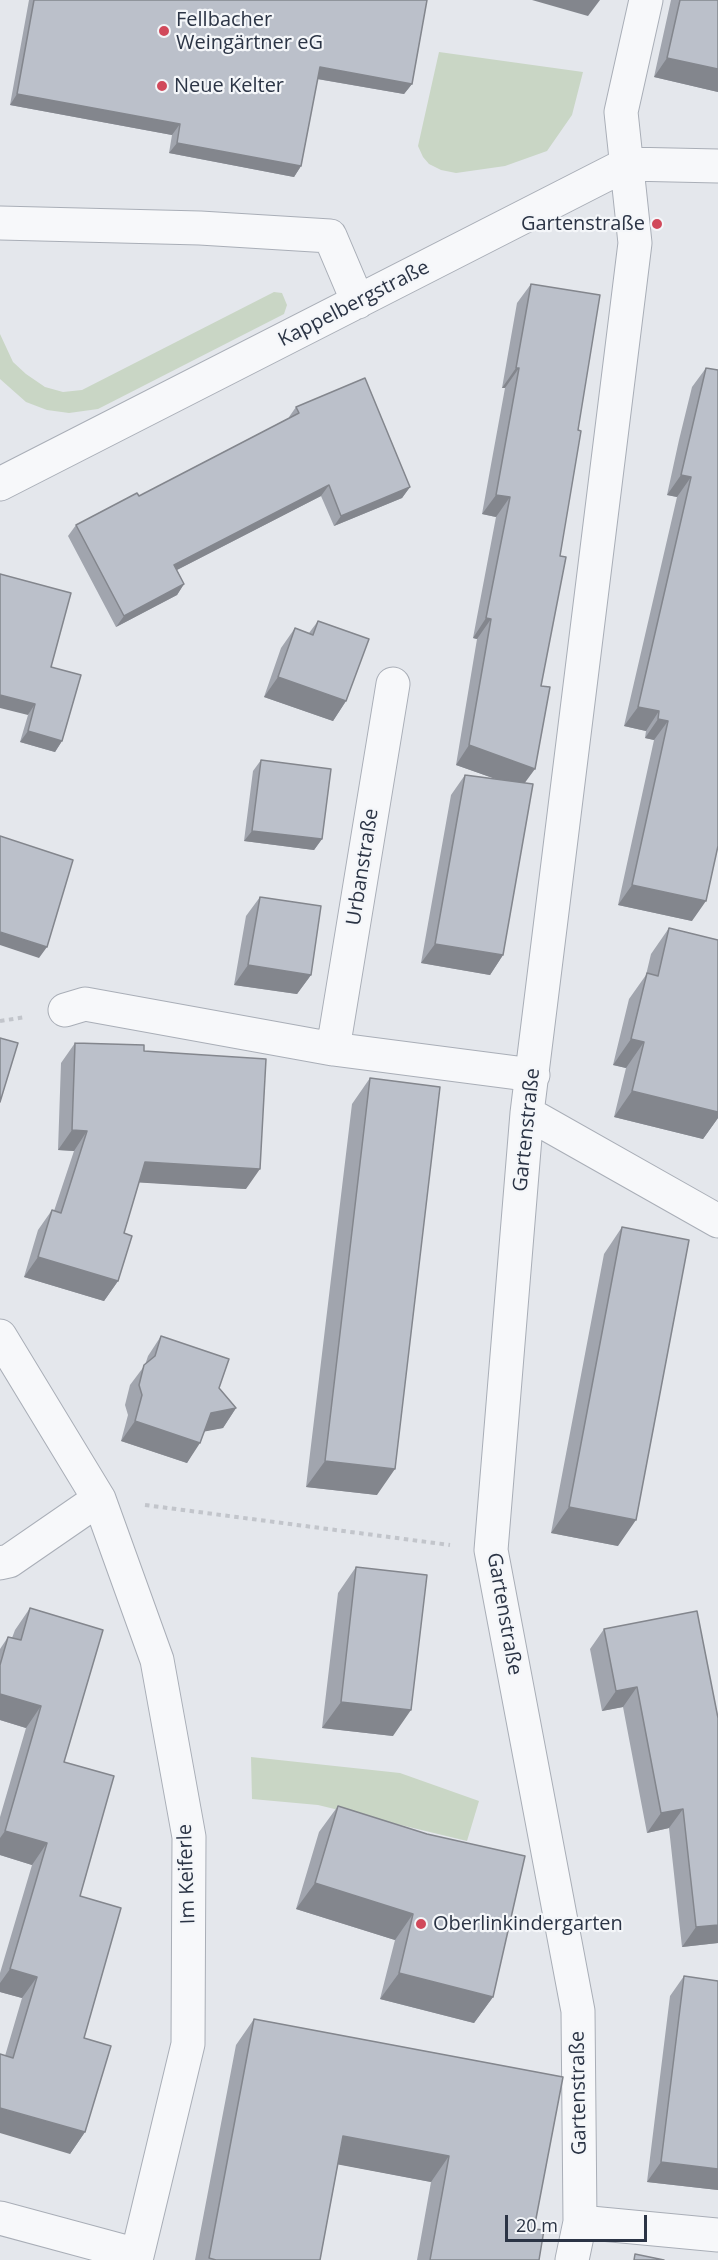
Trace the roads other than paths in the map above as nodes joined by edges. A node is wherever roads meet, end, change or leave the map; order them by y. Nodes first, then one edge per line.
1 (646, 0) edge
2 (627, 164) junction
3 (718, 166) edge
4 (0, 223) edge
5 (358, 302) junction
6 (4, 475) edge
7 (393, 684) dead end
8 (65, 1010) dead end
9 (333, 1049) junction
10 (533, 1075) junction
11 (527, 1113) junction
12 (718, 1221) edge
13 (0, 1336) edge
14 (99, 1499) junction
15 (0, 1563) edge
16 (0, 2218) edge
17 (580, 2222) junction
18 (718, 2235) edge
19 (136, 2258) edge
20 (572, 2260) edge

1 - 2 street, Gartenstraße
2 - 3 street, Kappelbergstraße
2 - 5 street, Kappelbergstraße
2 - 10 street, Gartenstraße
4 - 5 street
5 - 6 street, Kappelbergstraße
7 - 9 street, Urbanstraße
8 - 9 street
9 - 10 street
10 - 11 street, Gartenstraße
11 - 12 street
11 - 17 street, Gartenstraße
13 - 14 street, Im Keiferle
14 - 15 street
14 - 19 street, Im Keiferle
16 - 19 street, Im Keiferle
17 - 18 street
17 - 20 street, Gartenstraße

